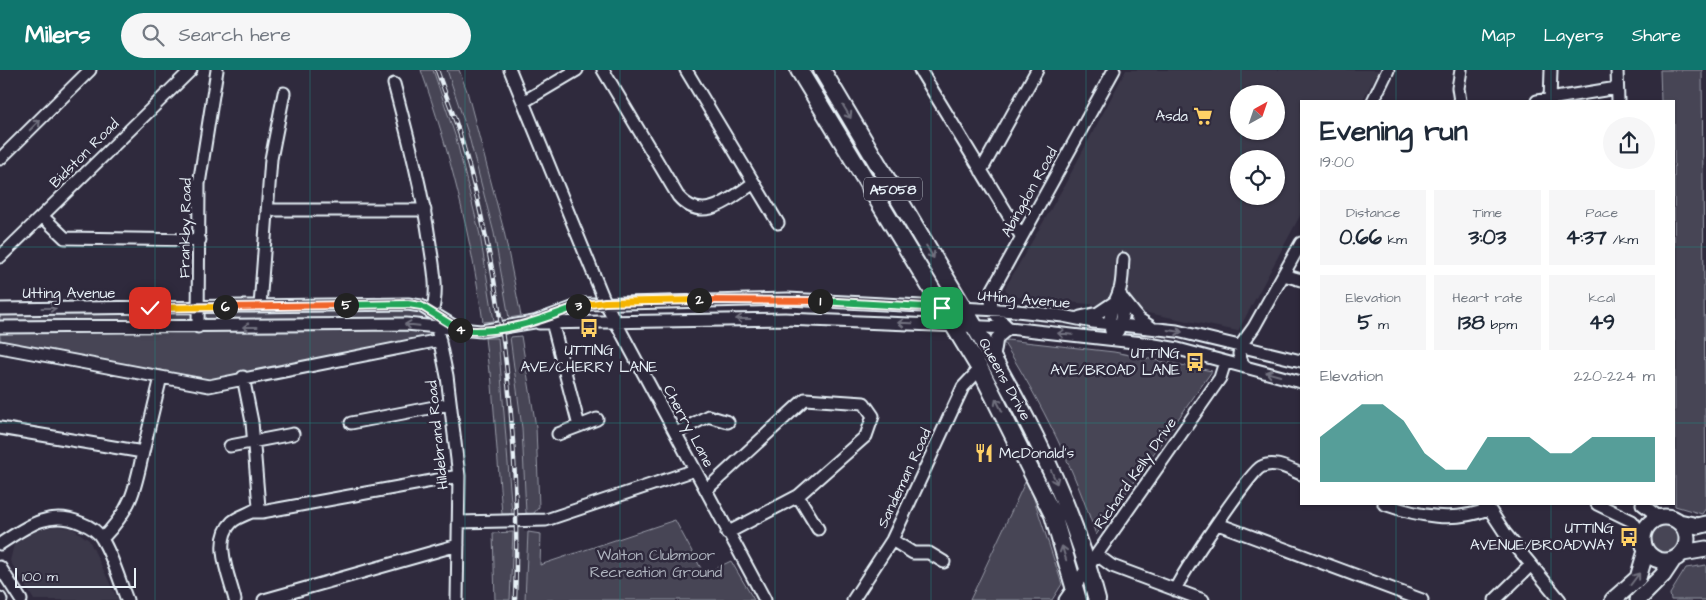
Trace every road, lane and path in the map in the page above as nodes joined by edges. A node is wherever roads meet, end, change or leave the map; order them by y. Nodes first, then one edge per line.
1 (90, 70) edge
2 (191, 70) edge
3 (217, 70) edge
4 (510, 70) edge
5 (577, 70) edge
6 (603, 70) edge
7 (686, 70) edge
8 (799, 70) edge
9 (822, 70) edge
10 (920, 70) edge
11 (1037, 70) edge
12 (1114, 70) edge
13 (1388, 70) edge
14 (1461, 70) edge
15 (1551, 70) edge
16 (1617, 70) edge
17 (394, 84) dead end
18 (1617, 88) junction
19 (284, 93) dead end
20 (1373, 100) edge
21 (1460, 100) edge
22 (1550, 100) edge
23 (1618, 100) edge
24 (523, 102) junction
25 (0, 159) edge
26 (981, 171) junction
27 (754, 183) junction
28 (267, 210) junction
29 (425, 210) junction
30 (42, 216) junction
31 (778, 223) dead end
32 (1021, 236) junction
33 (200, 240) junction
34 (1300, 245) edge
35 (0, 258) edge
36 (1123, 259) dead end
37 (1284, 275) junction
38 (1300, 280) edge
39 (1118, 298) junction
40 (605, 302) junction
41 (260, 306) junction
42 (198, 307) junction
43 (942, 308) junction
44 (0, 309) edge
45 (964, 309) junction
46 (994, 310) junction
47 (1076, 318) junction
48 (437, 319) junction
49 (551, 320) junction
50 (618, 323) junction
51 (1115, 324) junction
52 (975, 326) junction
53 (0, 327) edge
54 (198, 327) junction
55 (954, 327) junction
56 (1254, 327) junction
57 (1009, 328) junction
58 (1154, 328) junction
59 (440, 340) junction
60 (1114, 340) junction
61 (1241, 344) junction
62 (0, 347) edge
63 (1253, 348) junction
64 (994, 357) junction
65 (1300, 361) edge
66 (1225, 362) junction
67 (1244, 366) junction
68 (980, 369) junction
69 (161, 377) junction
70 (243, 377) junction
71 (1300, 382) edge
72 (450, 404) junction
73 (597, 419) dead end
74 (728, 422) dead end
75 (351, 423) dead end
76 (579, 426) junction
77 (0, 428) edge
78 (676, 433) junction
79 (293, 434) dead end
80 (558, 434) dead end
81 (254, 442) junction
82 (230, 446) dead end
83 (143, 452) junction
84 (695, 470) junction
85 (1300, 474) edge
86 (459, 476) junction
87 (706, 490) junction
88 (798, 496) junction
89 (1387, 505) edge
90 (1599, 505) edge
91 (1643, 505) edge
92 (1487, 506) edge
93 (254, 512) junction
94 (1660, 518) junction
95 (458, 522) junction
96 (1679, 522) junction
97 (1218, 524) junction
98 (1706, 524) edge
99 (818, 529) dead end
100 (727, 533) junction
101 (1643, 536) junction
102 (102, 539) junction
103 (892, 540) junction
104 (0, 544) edge
105 (458, 545) junction
106 (1706, 549) edge
107 (1646, 551) junction
108 (1678, 556) junction
109 (1093, 561) junction
110 (944, 562) dead end
111 (1531, 565) junction
112 (0, 567) edge
113 (1175, 590) junction
114 (1072, 596) edge
115 (1190, 598) edge
116 (21, 600) edge
117 (127, 600) edge
118 (235, 600) edge
119 (264, 600) edge
120 (457, 600) edge
121 (765, 600) edge
122 (854, 600) edge
123 (1097, 600) edge
124 (1203, 600) edge
125 (1422, 600) edge
126 (1495, 600) edge
127 (1560, 600) edge
128 (1613, 600) edge
129 (1638, 600) edge

25 -> 1 street
2 - 30 street, Bidston Road
3 - 33 street, Frankby Road
4 - 24 street, Cherry Lane
5 - 24 street
6 - 27 street
7 - 27 street
8 - 43 highway, Queens Drive / A5058
9 -> 45 highway, Queens Drive / A5058
10 - 26 street
11 - 26 street
12 - 32 street, Abingdon Road
13 - 20 street
14 - 21 street
15 - 22 street
16 - 18 street
17 - 29 street, Hildebrand Road
18 - 22 street
18 - 23 street
19 - 28 street
24 - 40 street, Cherry Lane
26 - 32 street
27 - 31 street
28 - 29 street
28 - 41 street
29 - 48 street, Hildebrand Road
30 - 33 street
30 - 35 street, Bidston Road
32 - 46 street, Abingdon Road
33 - 42 street, Frankby Road
34 - 37 street
36 - 39 street
37 - 38 street
37 - 56 street
39 - 47 street
39 - 51 street
39 - 58 street
40 - 43 street, Utting Avenue
40 - 49 street, Utting Avenue
40 - 50 street, Cherry Lane
41 - 42 street, Utting Avenue
41 - 48 street, Utting Avenue
44 -> 42 street, Utting Avenue
42 - 54 street, Frankby Road
43 - 45 street, Utting Avenue
43 - 55 highway, Queens Drive / A5058
45 - 46 street, Utting Avenue
45 - 52 highway, Queens Drive / A5058
46 - 47 street, Utting Avenue
46 - 57 street
47 - 51 street, Utting Avenue
48 - 49 street, Utting Avenue
48 -> 54 street, Utting Avenue
48 - 59 street, Hildebrand Road
49 - 50 street, Utting Avenue
49 - 76 street
55 -> 50 street, Utting Avenue
50 - 78 street, Cherry Lane
51 - 58 street, Utting Avenue
51 - 60 street
52 - 55 street, Utting Avenue
52 - 57 street, Utting Avenue
52 - 64 highway, Queens Drive / A5058
53 - 54 street, Utting Avenue
55 - 68 highway, Queens Drive / A5058
56 - 61 street
56 - 63 street
60 -> 57 street, Utting Avenue
57 - 64 street
58 -> 61 street, Utting Avenue
59 - 70 street
59 - 72 street, Hildebrand Road
60 - 66 street, Utting Avenue
61 - 63 street, Utting Avenue
61 - 67 street
62 - 69 street
63 - 65 street, Utting Avenue
64 -> 109 highway, Queens Drive / A5058
66 - 67 street, Utting Avenue
66 - 109 street, Richard Kelly Drive
71 -> 67 street, Utting Avenue
68 - 103 street, Sandeman Road
114 -> 68 highway, Queens Drive / A5058
69 - 70 street
69 - 83 street
70 - 81 street
72 - 75 street
72 - 86 street, Hildebrand Road
73 - 76 street
74 - 78 street
76 - 80 street
77 - 83 street
78 - 84 street, Cherry Lane
79 - 81 street
81 - 82 street
81 - 93 street
83 - 102 street
84 - 87 street, Cherry Lane
84 - 95 street
85 - 97 street
86 - 93 street
86 - 95 street, Hildebrand Road
87 - 88 street
87 - 100 street, Cherry Lane
88 - 99 street
88 - 100 street
89 - 92 street
90 - 101 street
91 - 94 street
92 - 111 street
93 - 118 street
94 - 96 main road
94 - 101 main road
95 - 105 street, Hildebrand Road
96 - 98 main road
96 - 108 main road
97 - 113 street
97 - 125 street
100 - 121 street, Cherry Lane
101 - 107 main road
102 - 104 street
102 - 117 street
103 - 110 street
103 - 122 street, Sandeman Road
105 - 119 street
105 - 120 street, Hildebrand Road
106 - 108 main road
107 - 108 main road
128 -> 107 main road
108 - 129 main road
109 - 113 street
109 - 114 street, Richard Kelly Drive
109 - 123 highway, Queens Drive / A5058
111 - 126 street
111 - 127 street
112 - 116 street
113 - 115 street
115 - 124 street

